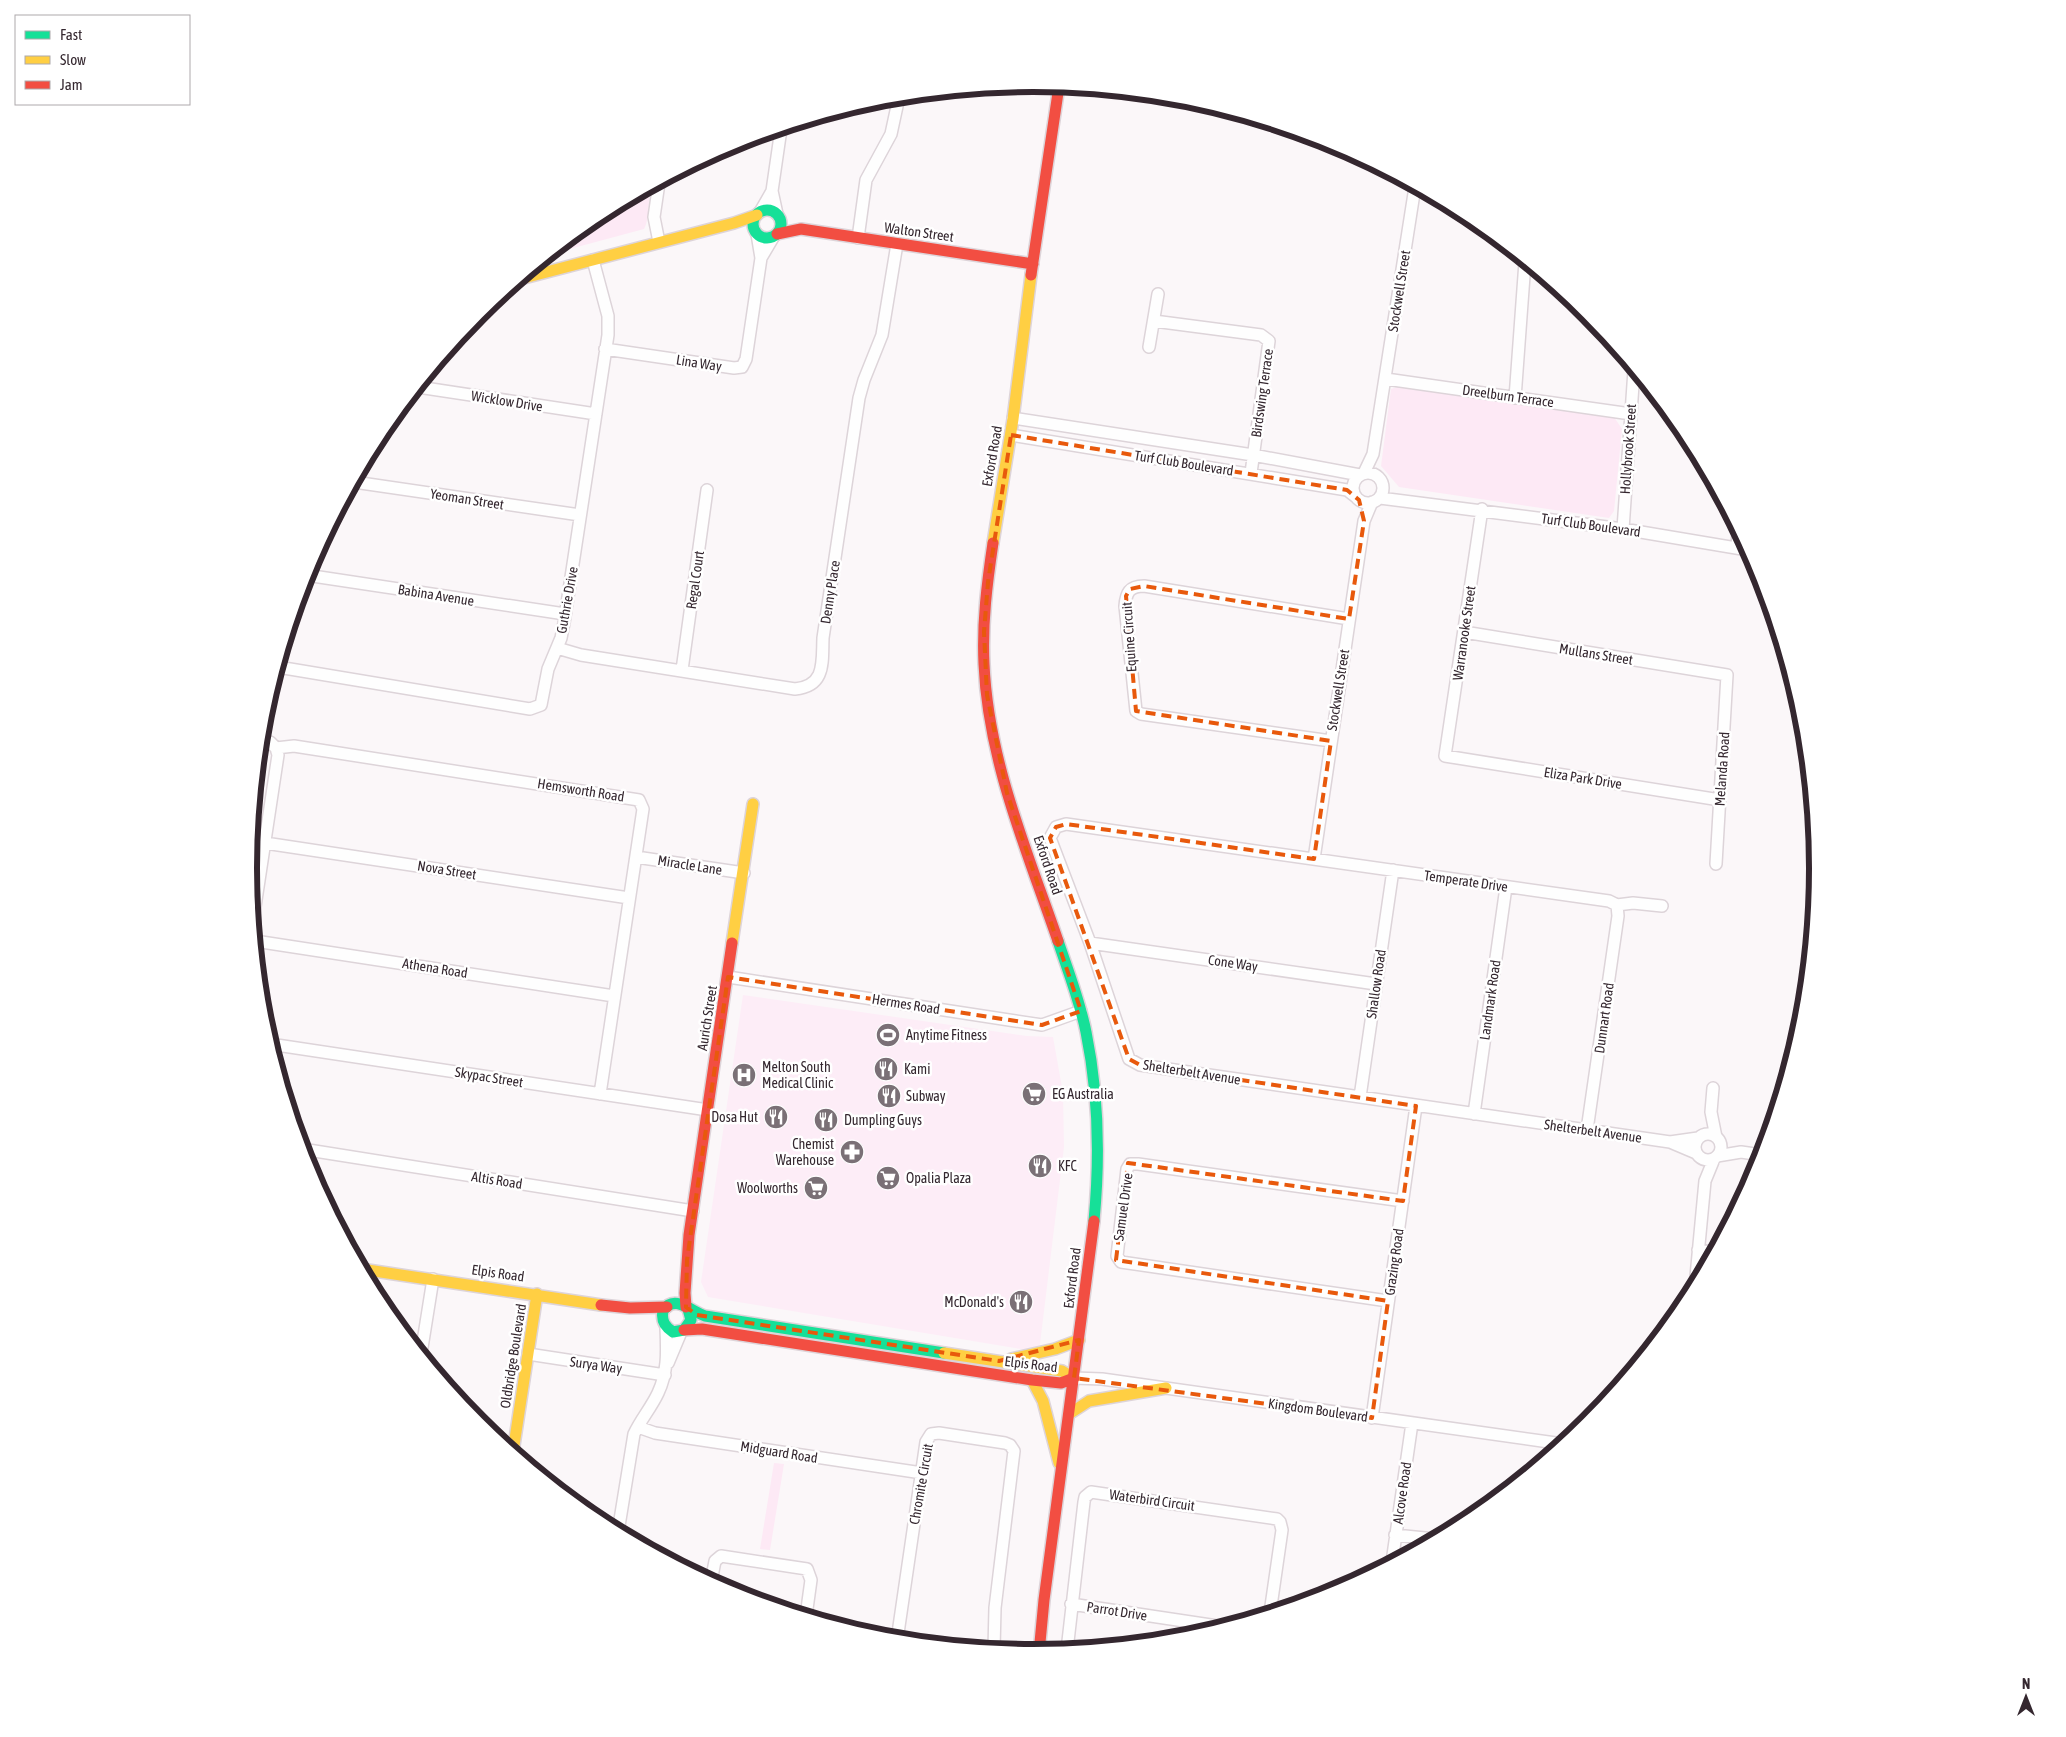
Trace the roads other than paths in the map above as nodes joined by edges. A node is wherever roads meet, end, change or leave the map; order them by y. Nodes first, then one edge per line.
1 (1058, 93) edge
2 (897, 105) edge
3 (780, 135) edge
4 (658, 189) edge
5 (772, 190) junction
6 (1414, 193) edge
7 (759, 213) junction
8 (778, 216) junction
9 (734, 223) junction
10 (801, 229) junction
11 (756, 232) junction
12 (775, 235) junction
13 (858, 238) junction
14 (659, 242) junction
15 (898, 244) junction
16 (761, 258) junction
17 (593, 260) junction
18 (1033, 264) junction
19 (1525, 269) edge
20 (533, 276) edge
21 (1158, 294) dead end
22 (1154, 322) junction
23 (1149, 348) dead end
24 (606, 349) junction
25 (1633, 377) edge
26 (1386, 378) junction
27 (424, 388) edge
28 (1515, 398) junction
29 (596, 414) junction
30 (1630, 414) junction
31 (1013, 418) junction
32 (1011, 435) junction
33 (1373, 454) junction
34 (1253, 455) junction
35 (1251, 474) junction
36 (1362, 474) junction
37 (1381, 481) junction
38 (360, 483) edge
39 (707, 490) dead end
40 (1358, 498) junction
41 (1403, 499) junction
42 (1376, 500) junction
43 (1482, 509) junction
44 (580, 515) junction
45 (1364, 521) junction
46 (1623, 529) junction
47 (1739, 548) edge
48 (314, 576) edge
49 (565, 614) junction
50 (1349, 619) junction
51 (1464, 632) junction
52 (557, 648) junction
53 (283, 668) edge
54 (682, 670) junction
55 (1728, 675) joint
56 (1331, 740) junction
57 (268, 742) edge
58 (276, 748) junction
59 (1446, 756) joint
60 (1720, 800) junction
61 (753, 804) dead end
62 (266, 843) junction
63 (636, 856) junction
64 (1314, 859) junction
65 (1716, 864) dead end
66 (1393, 870) junction
67 (744, 873) junction
68 (1506, 886) junction
69 (258, 891) edge
70 (629, 898) junction
71 (1617, 905) junction
72 (1662, 906) dead end
73 (261, 942) edge
74 (1090, 943) junction
75 (728, 976) junction
76 (1376, 984) junction
77 (614, 996) junction
78 (1081, 1011) junction
79 (278, 1045) edge
80 (1713, 1088) dead end
81 (600, 1094) junction
82 (1360, 1098) junction
83 (1416, 1106) junction
84 (708, 1110) junction
85 (1711, 1112) junction
86 (1474, 1114) junction
87 (1587, 1130) junction
88 (1699, 1137) junction
89 (1717, 1138) junction
90 (1670, 1142) junction
91 (310, 1150) edge
92 (1741, 1152) junction
93 (1754, 1154) edge
94 (1697, 1155) junction
95 (1715, 1157) junction
96 (1705, 1181) junction
97 (1403, 1201) junction
98 (692, 1211) junction
99 (689, 1236) junction
100 (1698, 1250) junction
101 (1708, 1251) edge
102 (370, 1270) edge
103 (1696, 1270) edge
104 (432, 1279) junction
105 (537, 1294) junction
106 (1388, 1301) junction
107 (668, 1306) junction
108 (630, 1308) junction
109 (687, 1308) junction
110 (665, 1326) junction
111 (683, 1331) junction
112 (1079, 1340) junction
113 (423, 1348) edge
114 (528, 1354) junction
115 (999, 1362) junction
116 (666, 1370) junction
117 (1074, 1378) junction
118 (1032, 1380) junction
119 (1166, 1388) junction
120 (1069, 1414) junction
121 (1372, 1418) junction
122 (1412, 1423) junction
123 (638, 1427) junction
124 (1555, 1443) edge
125 (514, 1445) edge
126 (1061, 1472) junction
127 (922, 1473) junction
128 (619, 1525) edge
129 (1396, 1535) junction
130 (1426, 1538) edge
131 (1393, 1555) edge
132 (712, 1574) edge
133 (1071, 1604) junction
134 (1271, 1606) edge
135 (807, 1610) edge
136 (1194, 1628) edge
137 (898, 1633) edge
138 (994, 1643) edge
139 (1068, 1643) edge
140 (1040, 1644) edge

1 - 18 street, Exford Road
2 - 13 street
3 - 5 street
4 - 14 street
5 - 7 street
5 - 8 street
6 - 26 street, Stockwell Street
7 - 8 street
7 - 9 street
7 - 11 street
8 - 10 street, Walton Street
8 - 12 street
9 - 11 street
9 - 14 street
10 - 12 street, Walton Street
10 - 13 street, Walton Street
11 - 12 street
11 - 16 street, Lina Way
12 - 16 street, Lina Way
13 - 15 street, Walton Street
14 - 17 street
15 - 18 street, Walton Street
15 - 54 street, Denny Place
16 - 24 street, Lina Way
17 - 20 street
17 - 24 street, Guthrie Drive
18 - 31 street, Exford Road
19 - 28 street
21 - 22 street
22 - 23 street
22 - 34 street, Birdswing Terrace
24 - 29 street, Guthrie Drive
25 - 30 street, Hollybrook Street
26 - 28 street, Dreelburn Terrace
26 - 33 street, Stockwell Street
27 - 29 street, Wicklow Drive
28 - 30 street, Dreelburn Terrace
29 - 44 street, Guthrie Drive
30 - 46 street, Hollybrook Street
31 - 32 street, Exford Road
31 - 34 street, Turf Club Boulevard
32 - 35 street, Turf Club Boulevard
32 - 78 street, Exford Road
33 - 36 street, Stockwell Street
33 - 37 street, Stockwell Street
34 - 35 street, Birdswing Terrace
34 - 36 street, Turf Club Boulevard
35 - 40 street, Turf Club Boulevard
36 - 37 street
36 - 40 street
37 - 41 street, Turf Club Boulevard
37 - 42 street
38 - 44 street, Yeoman Street
39 - 54 street, Regal Court
40 - 42 street
40 - 45 street, Stockwell Street
41 - 42 street, Turf Club Boulevard
41 - 43 street, Turf Club Boulevard
42 - 45 street, Stockwell Street
43 - 46 street, Turf Club Boulevard
43 - 51 street, Warranooke Street
44 - 49 street, Guthrie Drive
45 - 50 street, Stockwell Street
46 - 47 street, Turf Club Boulevard
48 - 49 street, Babina Avenue
49 - 52 street, Guthrie Drive
50 - 56 street, Stockwell Street
50 - 56 street, Equine Circuit
51 - 55 street, Mullans Street
51 - 59 street, Warranooke Street
52 - 53 street, Guthrie Drive
52 - 54 street, Denny Place
55 - 60 street, Melanda Road
56 - 64 street, Stockwell Street
57 - 58 street
58 - 62 street
58 - 63 street, Hemsworth Road
59 - 60 street, Eliza Park Drive
60 - 65 street, Melanda Road
61 - 67 street, Aurich Street
62 - 69 street
62 - 70 street, Nova Street
63 - 67 street, Miracle Lane
63 - 70 street, Hemsworth Road
64 - 66 street, Temperate Drive
64 - 74 street, Shelterbelt Avenue
66 - 68 street, Temperate Drive
66 - 76 street, Shallow Road
67 - 75 street, Aurich Street
68 - 71 street, Temperate Drive
68 - 86 street, Landmark Road
70 - 77 street, Hemsworth Road
71 - 72 street, Temperate Drive
71 - 87 street, Dunnart Road
73 - 77 street, Athena Road
74 - 76 street, Cone Way
74 - 82 street, Shelterbelt Avenue
75 - 78 street, Hermes Road
75 - 84 street, Aurich Street
76 - 82 street, Shallow Road
77 - 81 street, Hemsworth Road
78 - 112 street, Exford Road
79 - 81 street, Skypac Street
80 - 85 street
81 - 84 street, Skypac Street
82 - 83 street, Shelterbelt Avenue
83 - 86 street, Shelterbelt Avenue
83 - 97 street, Grazing Road
84 - 98 street, Aurich Street
85 - 88 street
85 - 89 street
86 - 87 street, Shelterbelt Avenue
87 - 90 street, Shelterbelt Avenue
88 - 89 street
88 - 90 street, Shelterbelt Avenue
88 - 94 street
89 - 92 street
89 - 95 street
90 - 94 street, Shelterbelt Avenue
91 - 98 street, Altis Road
92 - 93 street
92 - 95 street
94 - 95 street
94 - 96 street
95 - 96 street
96 - 100 street
97 - 106 street, Grazing Road
97 - 106 street, Samuel Drive
98 - 99 street, Aurich Street
99 - 107 street, Aurich Street
99 - 109 street, Aurich Street
100 - 101 street
100 - 103 street
102 - 104 street, Elpis Road
104 - 105 street, Elpis Road
104 - 113 street
105 - 108 street, Elpis Road
105 - 114 street, Oldbridge Boulevard
106 - 121 street, Grazing Road
107 - 108 street, Elpis Road
107 - 109 street
107 - 110 street
108 - 110 street, Elpis Road
109 - 111 street
109 - 115 street, Elpis Road
110 - 111 street
110 - 116 street
111 - 116 street
111 - 118 street, Elpis Road
112 - 115 street
112 - 117 street, Exford Road
114 - 116 street, Surya Way
114 - 125 street, Oldbridge Boulevard
115 - 117 street, Elpis Road
116 - 123 street
117 - 118 street, Elpis Road
117 - 119 street, Kingdom Boulevard
117 - 120 street, Exford Road
118 - 126 street
119 - 120 street
119 - 121 street, Kingdom Boulevard
120 - 126 street, Exford Road
121 - 122 street, Kingdom Boulevard
122 - 124 street, Kingdom Boulevard
122 - 129 street, Alcove Road
123 - 127 street, Midguard Road
123 - 128 street
126 - 140 street, Exford Road
127 - 137 street, Chromite Circuit
127 - 138 street, Chromite Circuit
129 - 130 street
129 - 131 street, Alcove Road
132 - 135 street
133 - 134 street, Waterbird Circuit
133 - 136 street, Parrot Drive
133 - 139 street, Waterbird Circuit

